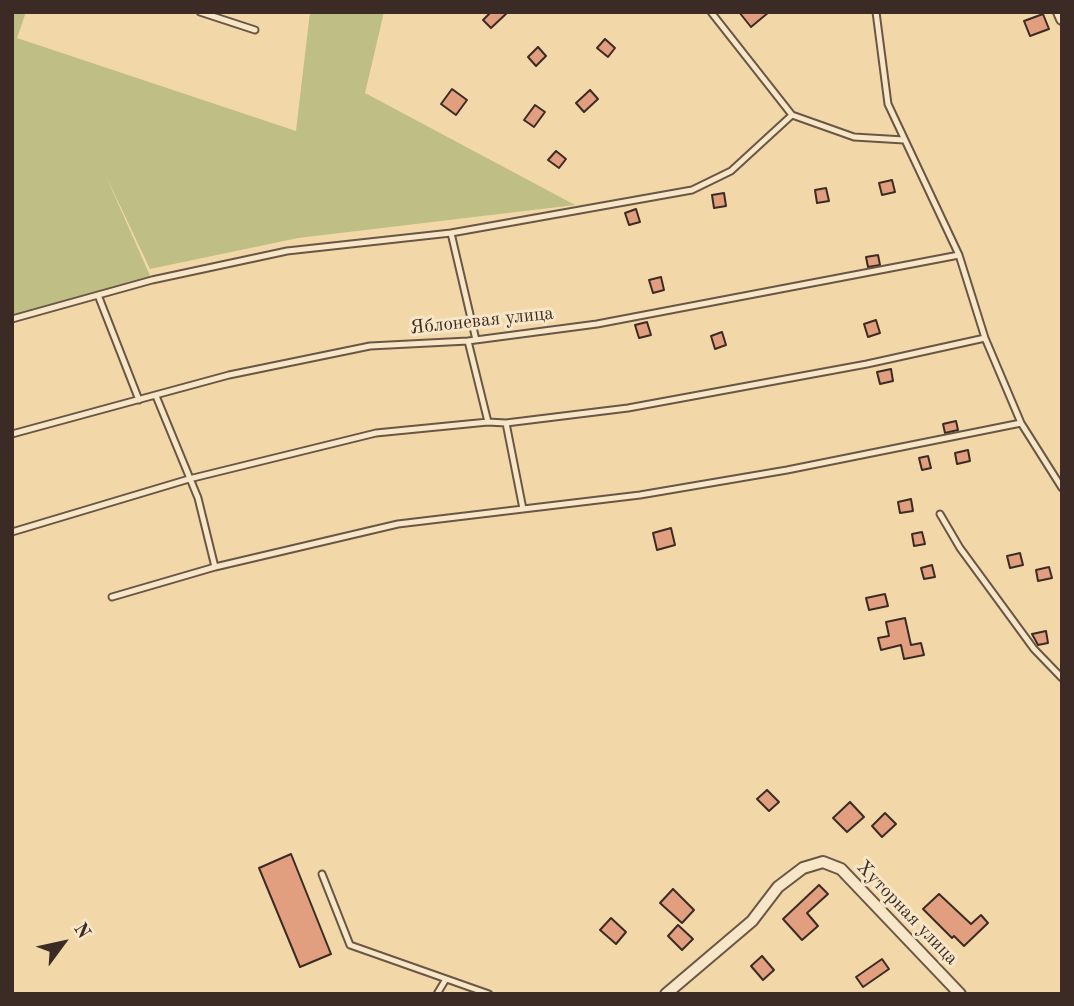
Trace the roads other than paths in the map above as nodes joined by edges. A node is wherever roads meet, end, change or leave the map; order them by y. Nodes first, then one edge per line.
1 (200, 12) edge
2 (711, 12) edge
3 (876, 12) edge
4 (1059, 12) edge
5 (1062, 19) edge
6 (254, 30) dead end
7 (792, 115) junction
8 (904, 141) junction
9 (451, 233) junction
10 (959, 255) junction
11 (98, 295) junction
12 (12, 319) edge
13 (985, 338) junction
14 (476, 340) junction
15 (468, 341) junction
16 (156, 396) junction
17 (139, 400) junction
18 (488, 422) junction
19 (506, 423) junction
20 (1021, 423) junction
21 (12, 434) edge
22 (188, 479) junction
23 (1062, 488) edge
24 (523, 509) junction
25 (940, 514) dead end
26 (12, 532) edge
27 (215, 567) junction
28 (113, 597) dead end
29 (1062, 678) edge
30 (322, 874) dead end
31 (446, 979) junction
32 (437, 994) edge
33 (489, 994) edge
34 (666, 994) edge
35 (960, 994) edge

1 - 6 lane
2 - 7 lane
3 - 8 lane
4 - 5 street
7 - 8 lane
7 - 9 lane
8 - 10 lane
9 - 11 lane
9 - 14 lane
10 - 13 lane
10 - 14 lane, Яблоневая улица
11 - 12 lane
11 - 17 lane
13 - 19 lane
13 - 20 lane
14 - 15 lane, Яблоневая улица
15 - 16 lane, Яблоневая улица
15 - 18 lane
16 - 17 lane, Яблоневая улица
16 - 22 lane
17 - 21 lane, Яблоневая улица
18 - 19 lane
18 - 22 lane
19 - 24 lane
20 - 23 lane
20 - 24 lane
22 - 26 lane
22 - 27 lane
24 - 27 lane
25 - 29 lane
27 - 28 lane
30 - 31 lane
31 - 32 lane
31 - 33 lane
34 - 35 street, Хуторная улица

